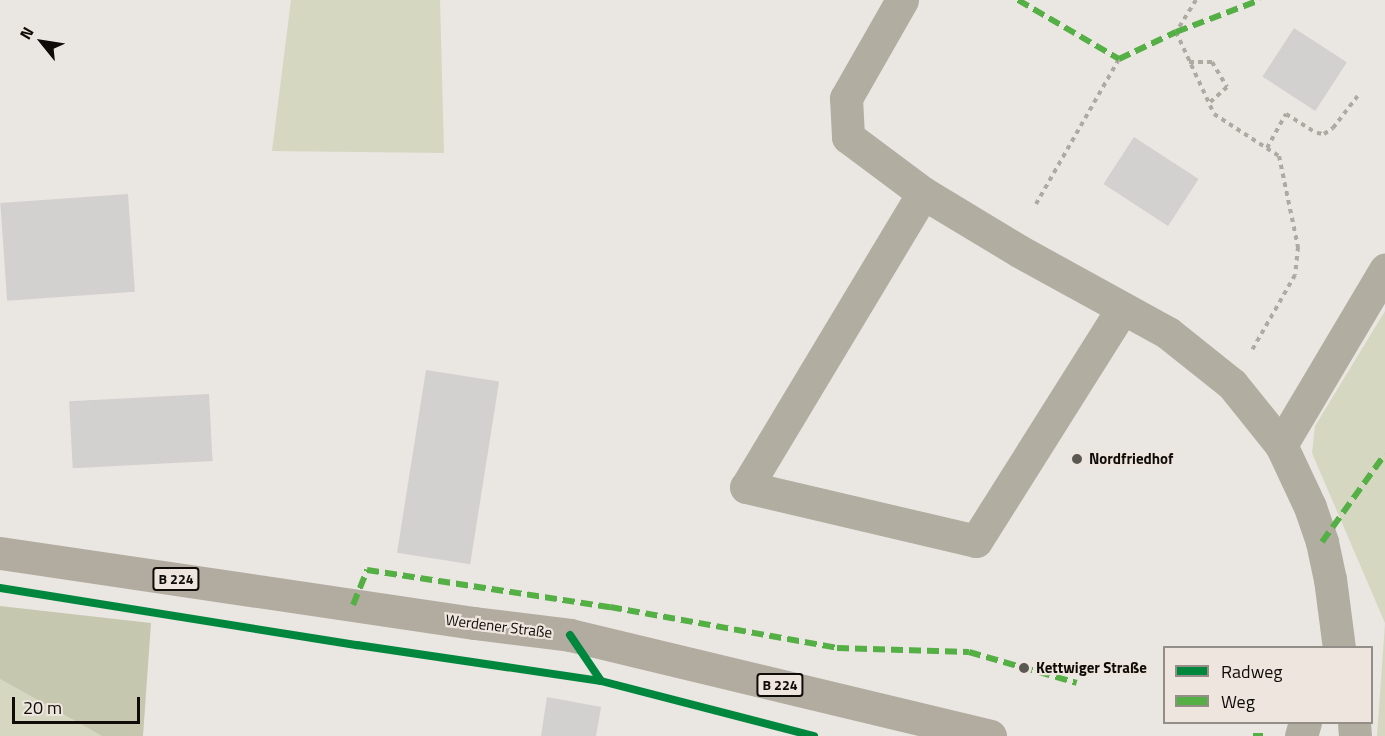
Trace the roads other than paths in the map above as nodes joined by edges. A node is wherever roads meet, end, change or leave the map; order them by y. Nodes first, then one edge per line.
1 (902, 0) edge
2 (923, 193) junction
3 (1385, 270) edge
4 (1123, 308) junction
5 (1281, 445) junction
6 (0, 553) edge
7 (1338, 646) edge
8 (990, 736) edge

1 - 2 lane
2 - 4 lane
2 - 4 lane
3 - 5 lane
4 - 5 lane
5 - 7 lane
6 - 8 main road, Werdener Straße / B 224

